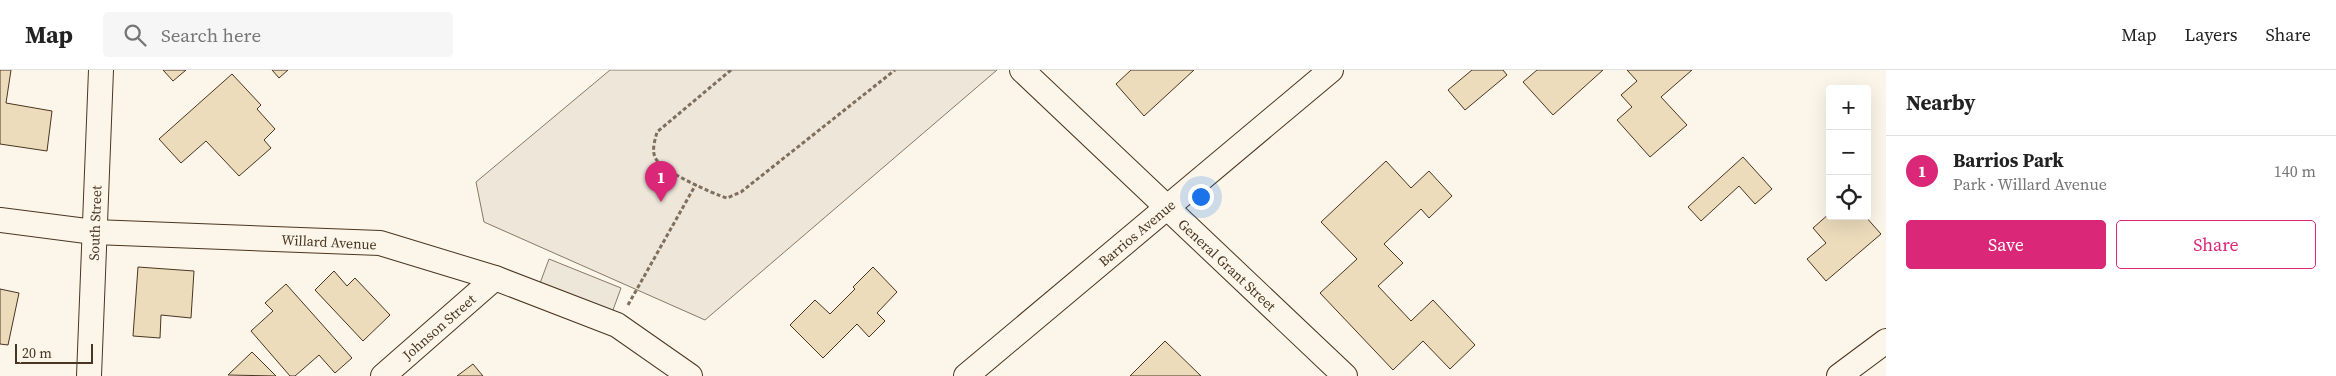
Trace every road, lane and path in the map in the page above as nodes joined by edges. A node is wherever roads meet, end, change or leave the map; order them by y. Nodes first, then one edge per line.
1 (102, 70) edge
2 (731, 70) edge
3 (895, 70) edge
4 (1022, 70) edge
5 (1331, 70) edge
6 (696, 184) junction
7 (1167, 208) junction
8 (0, 220) edge
9 (94, 232) junction
10 (495, 278) junction
11 (617, 325) junction
12 (1886, 341) edge
13 (89, 376) edge
14 (383, 376) edge
15 (690, 376) edge
16 (966, 376) edge
17 (1345, 376) edge
18 (1839, 376) edge

1 - 9 street, South Street
2 - 6 path
3 - 6 path
4 - 7 street, General Grant Street
5 - 7 street, Barrios Avenue
6 - 11 path
7 - 16 street, Barrios Avenue
7 - 17 street, General Grant Street
8 - 9 street, Willard Avenue
9 - 10 street, Willard Avenue
9 - 13 street, South Street
10 - 11 street, Willard Avenue
10 - 14 street, Johnson Street
11 - 15 street, Willard Avenue
12 - 18 street

